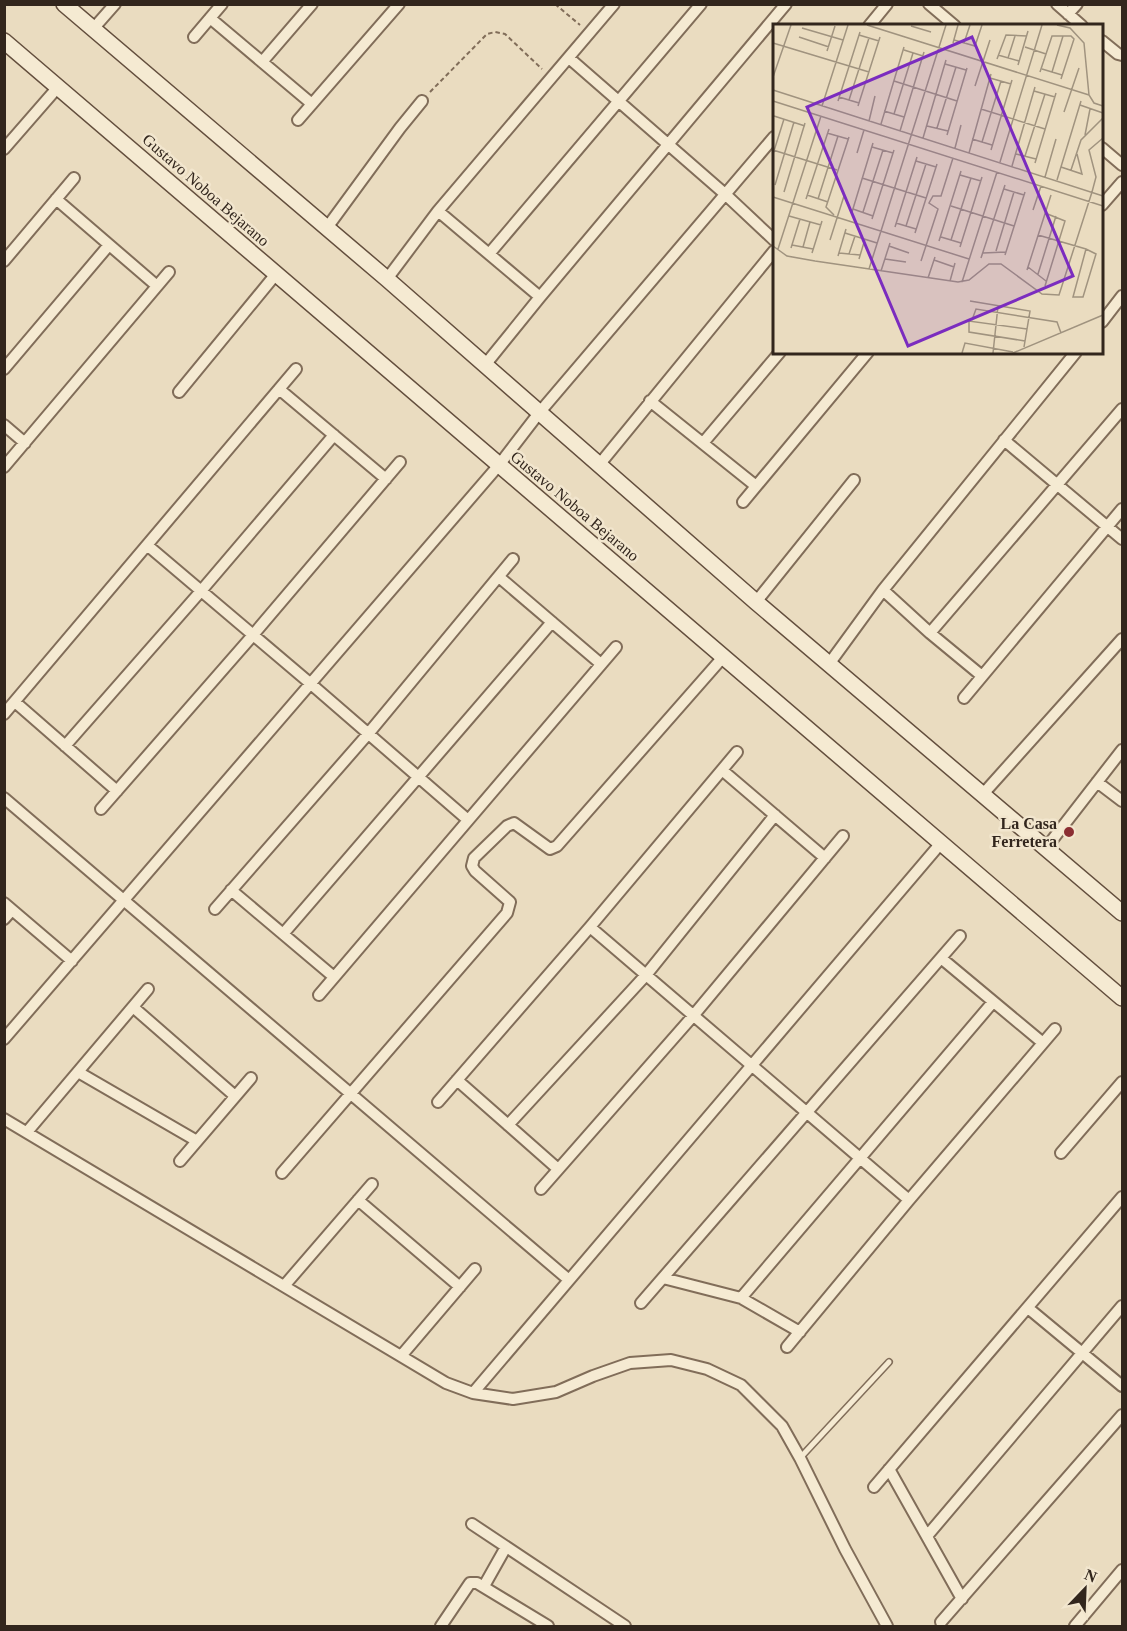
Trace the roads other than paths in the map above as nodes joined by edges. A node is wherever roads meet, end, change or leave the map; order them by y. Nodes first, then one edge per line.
1 (64, 4) edge
2 (115, 4) edge
3 (222, 4) edge
4 (312, 4) edge
5 (399, 4) edge
6 (614, 4) edge
7 (701, 4) edge
8 (786, 4) edge
9 (887, 4) edge
10 (930, 4) edge
11 (1057, 4) edge
12 (1077, 4) edge
13 (1068, 14) junction
14 (210, 18) junction
15 (872, 24) edge
16 (953, 24) edge
17 (1080, 24) edge
18 (93, 29) junction
19 (194, 37) dead end
20 (4, 41) edge
21 (1103, 43) edge
22 (1122, 55) edge
23 (569, 58) junction
24 (262, 62) junction
25 (58, 87) junction
26 (422, 101) road end
27 (619, 102) junction
28 (312, 105) junction
29 (298, 120) dead end
30 (773, 138) edge
31 (668, 145) junction
32 (4, 149) edge
33 (1103, 150) edge
34 (1122, 165) edge
35 (74, 178) dead end
36 (1122, 182) edge
37 (725, 194) junction
38 (56, 199) junction
39 (1103, 202) edge
40 (438, 211) junction
41 (326, 229) junction
42 (773, 239) edge
43 (109, 244) junction
44 (773, 252) edge
45 (489, 254) junction
46 (4, 261) edge
47 (169, 272) dead end
48 (276, 274) junction
49 (387, 279) junction
50 (157, 286) junction
51 (1122, 296) edge
52 (540, 297) junction
53 (1103, 320) edge
54 (778, 354) edge
55 (866, 354) edge
56 (1074, 354) edge
57 (485, 365) junction
58 (4, 369) edge
59 (296, 369) dead end
60 (279, 389) junction
61 (179, 392) dead end
62 (650, 401) junction
63 (1122, 409) edge
64 (539, 412) junction
65 (4, 425) edge
66 (334, 435) junction
67 (1004, 440) junction
68 (25, 443) junction
69 (703, 443) junction
70 (400, 462) dead end
71 (499, 465) junction
72 (599, 465) junction
73 (4, 467) edge
74 (386, 479) junction
75 (854, 480) dead end
76 (1058, 485) junction
77 (756, 486) junction
78 (743, 502) dead end
79 (1122, 509) edge
80 (1108, 527) junction
81 (1122, 539) edge
82 (147, 545) junction
83 (513, 559) dead end
84 (499, 577) junction
85 (883, 590) junction
86 (201, 591) junction
87 (756, 602) junction
88 (552, 622) junction
89 (930, 633) junction
90 (253, 635) junction
91 (1122, 639) edge
92 (616, 647) dead end
93 (724, 656) junction
94 (601, 664) junction
95 (829, 664) junction
96 (982, 676) junction
97 (311, 684) junction
98 (964, 698) dead end
99 (15, 702) junction
100 (4, 714) edge
101 (368, 734) junction
102 (65, 746) junction
103 (1122, 750) edge
104 (737, 752) dead end
105 (722, 770) junction
106 (419, 777) junction
107 (1097, 782) junction
108 (117, 791) junction
109 (983, 794) junction
110 (4, 798) edge
111 (1122, 801) edge
112 (101, 809) dead end
113 (775, 815) junction
114 (468, 820) junction
115 (843, 836) dead end
116 (941, 843) junction
117 (1046, 848) junction
118 (825, 858) junction
119 (231, 890) junction
120 (124, 900) junction
121 (8, 906) edge
122 (215, 909) dead end
123 (1122, 914) edge
124 (4, 919) edge
125 (590, 927) junction
126 (283, 934) junction
127 (960, 936) dead end
128 (940, 958) junction
129 (72, 961) junction
130 (645, 975) junction
131 (334, 977) junction
132 (148, 989) dead end
133 (319, 995) dead end
134 (1122, 998) edge
135 (993, 1002) junction
136 (133, 1007) junction
137 (693, 1017) junction
138 (1055, 1029) dead end
139 (4, 1040) edge
140 (1043, 1043) junction
141 (751, 1066) junction
142 (78, 1072) junction
143 (251, 1077) dead end
144 (457, 1080) junction
145 (1122, 1082) edge
146 (351, 1094) junction
147 (235, 1096) junction
148 (438, 1102) dead end
149 (806, 1113) junction
150 (4, 1119) edge
151 (508, 1125) junction
152 (27, 1132) junction
153 (196, 1141) junction
154 (1062, 1153) dead end
155 (860, 1159) junction
156 (180, 1161) dead end
157 (558, 1169) junction
158 (282, 1173) dead end
159 (372, 1184) dead end
160 (541, 1189) dead end
161 (1122, 1198) edge
162 (358, 1200) junction
163 (909, 1200) junction
164 (475, 1269) dead end
165 (663, 1278) junction
166 (569, 1280) junction
167 (284, 1286) junction
168 (460, 1287) junction
169 (741, 1298) junction
170 (641, 1303) dead end
171 (1122, 1306) edge
172 (1028, 1308) junction
173 (800, 1332) junction
174 (788, 1347) dead end
175 (1082, 1353) junction
176 (401, 1356) junction
177 (889, 1362) dead end
178 (1122, 1386) edge
179 (473, 1393) junction
180 (1122, 1415) edge
181 (800, 1458) junction
182 (890, 1469) junction
183 (874, 1486) dead end
184 (472, 1524) dead end
185 (927, 1536) junction
186 (506, 1547) junction
187 (1122, 1570) edge
188 (484, 1586) junction
189 (962, 1599) junction
190 (941, 1622) dead end
191 (621, 1625) edge
192 (441, 1626) edge
193 (548, 1626) edge
194 (887, 1626) edge
195 (1075, 1626) edge

1 - 18 street
2 - 18 street
3 - 14 street
4 - 24 street
5 - 28 street
6 - 23 street
7 - 27 street
8 - 31 street
9 - 15 street
10 - 16 street
11 - 13 street
12 - 13 street
13 - 17 street
14 - 19 street
14 - 24 street
18 - 41 street
20 - 25 street, Gustavo Noboa Bejarano
21 - 22 street
23 - 27 street
23 - 40 street
24 - 28 street
25 - 32 street
25 - 48 street, Gustavo Noboa Bejarano
26 - 41 street
27 - 31 street
27 - 45 street
28 - 29 street
30 - 37 street
31 - 37 street
31 - 52 street
33 - 34 street
35 - 38 street
36 - 39 street
37 - 42 street
37 - 64 street
38 - 43 street
38 - 46 street
40 - 45 street
40 - 49 street
41 - 49 street
43 - 50 street
43 - 58 street
44 - 62 street
45 - 52 street
47 - 50 street
48 - 61 street
48 - 71 street, Gustavo Noboa Bejarano
49 - 57 street
50 - 68 street
51 - 53 street
52 - 57 street
54 - 69 street
55 - 77 street
56 - 67 street
57 - 64 street
59 - 60 street
60 - 66 street
60 - 82 street
62 - 69 street
62 - 72 street
63 - 76 street
64 - 71 street
64 - 72 street
65 - 68 street
66 - 74 street
66 - 86 street
67 - 76 street
67 - 85 street
68 - 73 street
69 - 77 street
70 - 74 street
71 - 93 street, Gustavo Noboa Bejarano
71 - 97 street
72 - 87 street
74 - 90 street
75 - 87 street
76 - 80 street
76 - 89 street
77 - 78 street
79 - 80 street
80 - 81 street
80 - 96 street
82 - 86 street
82 - 99 street
83 - 84 street
84 - 88 street
84 - 101 street
85 - 89 street
85 - 95 street
86 - 90 street
86 - 102 street
87 - 95 street
88 - 94 street
88 - 106 street
89 - 96 street
90 - 97 street
90 - 108 street
91 - 109 street
92 - 94 street
93 - 116 street, Gustavo Noboa Bejarano
93 - 146 street
94 - 114 street
95 - 109 street
96 - 98 street
97 - 101 street
97 - 120 street
99 - 100 street
99 - 102 street
101 - 106 street
101 - 119 street
102 - 108 street
103 - 107 street
104 - 105 street
105 - 113 street
105 - 125 street
106 - 114 street
106 - 126 street
107 - 111 street
107 - 117 street
108 - 112 street
109 - 117 street
110 - 120 street
113 - 118 street
113 - 130 street
114 - 131 street
115 - 118 street
116 - 134 street, Gustavo Noboa Bejarano
116 - 141 street
117 - 123 street
118 - 137 street
119 - 122 street
119 - 126 street
120 - 129 street
120 - 146 street
121 - 124 street
121 - 129 street
125 - 130 street
125 - 144 street
126 - 131 street
127 - 128 street
128 - 135 street
128 - 149 street
129 - 139 street
130 - 137 street
130 - 151 street
131 - 133 street
132 - 136 street
135 - 140 street
135 - 155 street
136 - 142 street
136 - 147 street
137 - 141 street
137 - 157 street
138 - 140 street
140 - 163 street
141 - 149 street
141 - 166 street
142 - 152 street
142 - 153 street
143 - 147 street
144 - 148 street
144 - 151 street
145 - 154 street
146 - 158 street
146 - 166 street
147 - 153 street
149 - 155 street
149 - 165 street
150 - 152 street
151 - 157 street
152 - 167 street
153 - 156 street
155 - 163 street
155 - 169 street
157 - 160 street
159 - 162 street
161 - 172 street
162 - 167 street
162 - 168 street
163 - 173 street
164 - 168 street
165 - 169 street
165 - 170 street
166 - 179 street
167 - 176 street
168 - 176 street
169 - 173 street
171 - 175 street
172 - 175 street
172 - 182 street
173 - 174 street
175 - 178 street
175 - 185 street
176 - 179 street
177 - 181 lane
179 - 181 street
180 - 189 street
181 - 194 street
182 - 183 street
182 - 185 street
184 - 186 street
185 - 189 street
186 - 188 street
186 - 191 street
187 - 195 street
188 - 192 street
188 - 193 street
189 - 190 street

